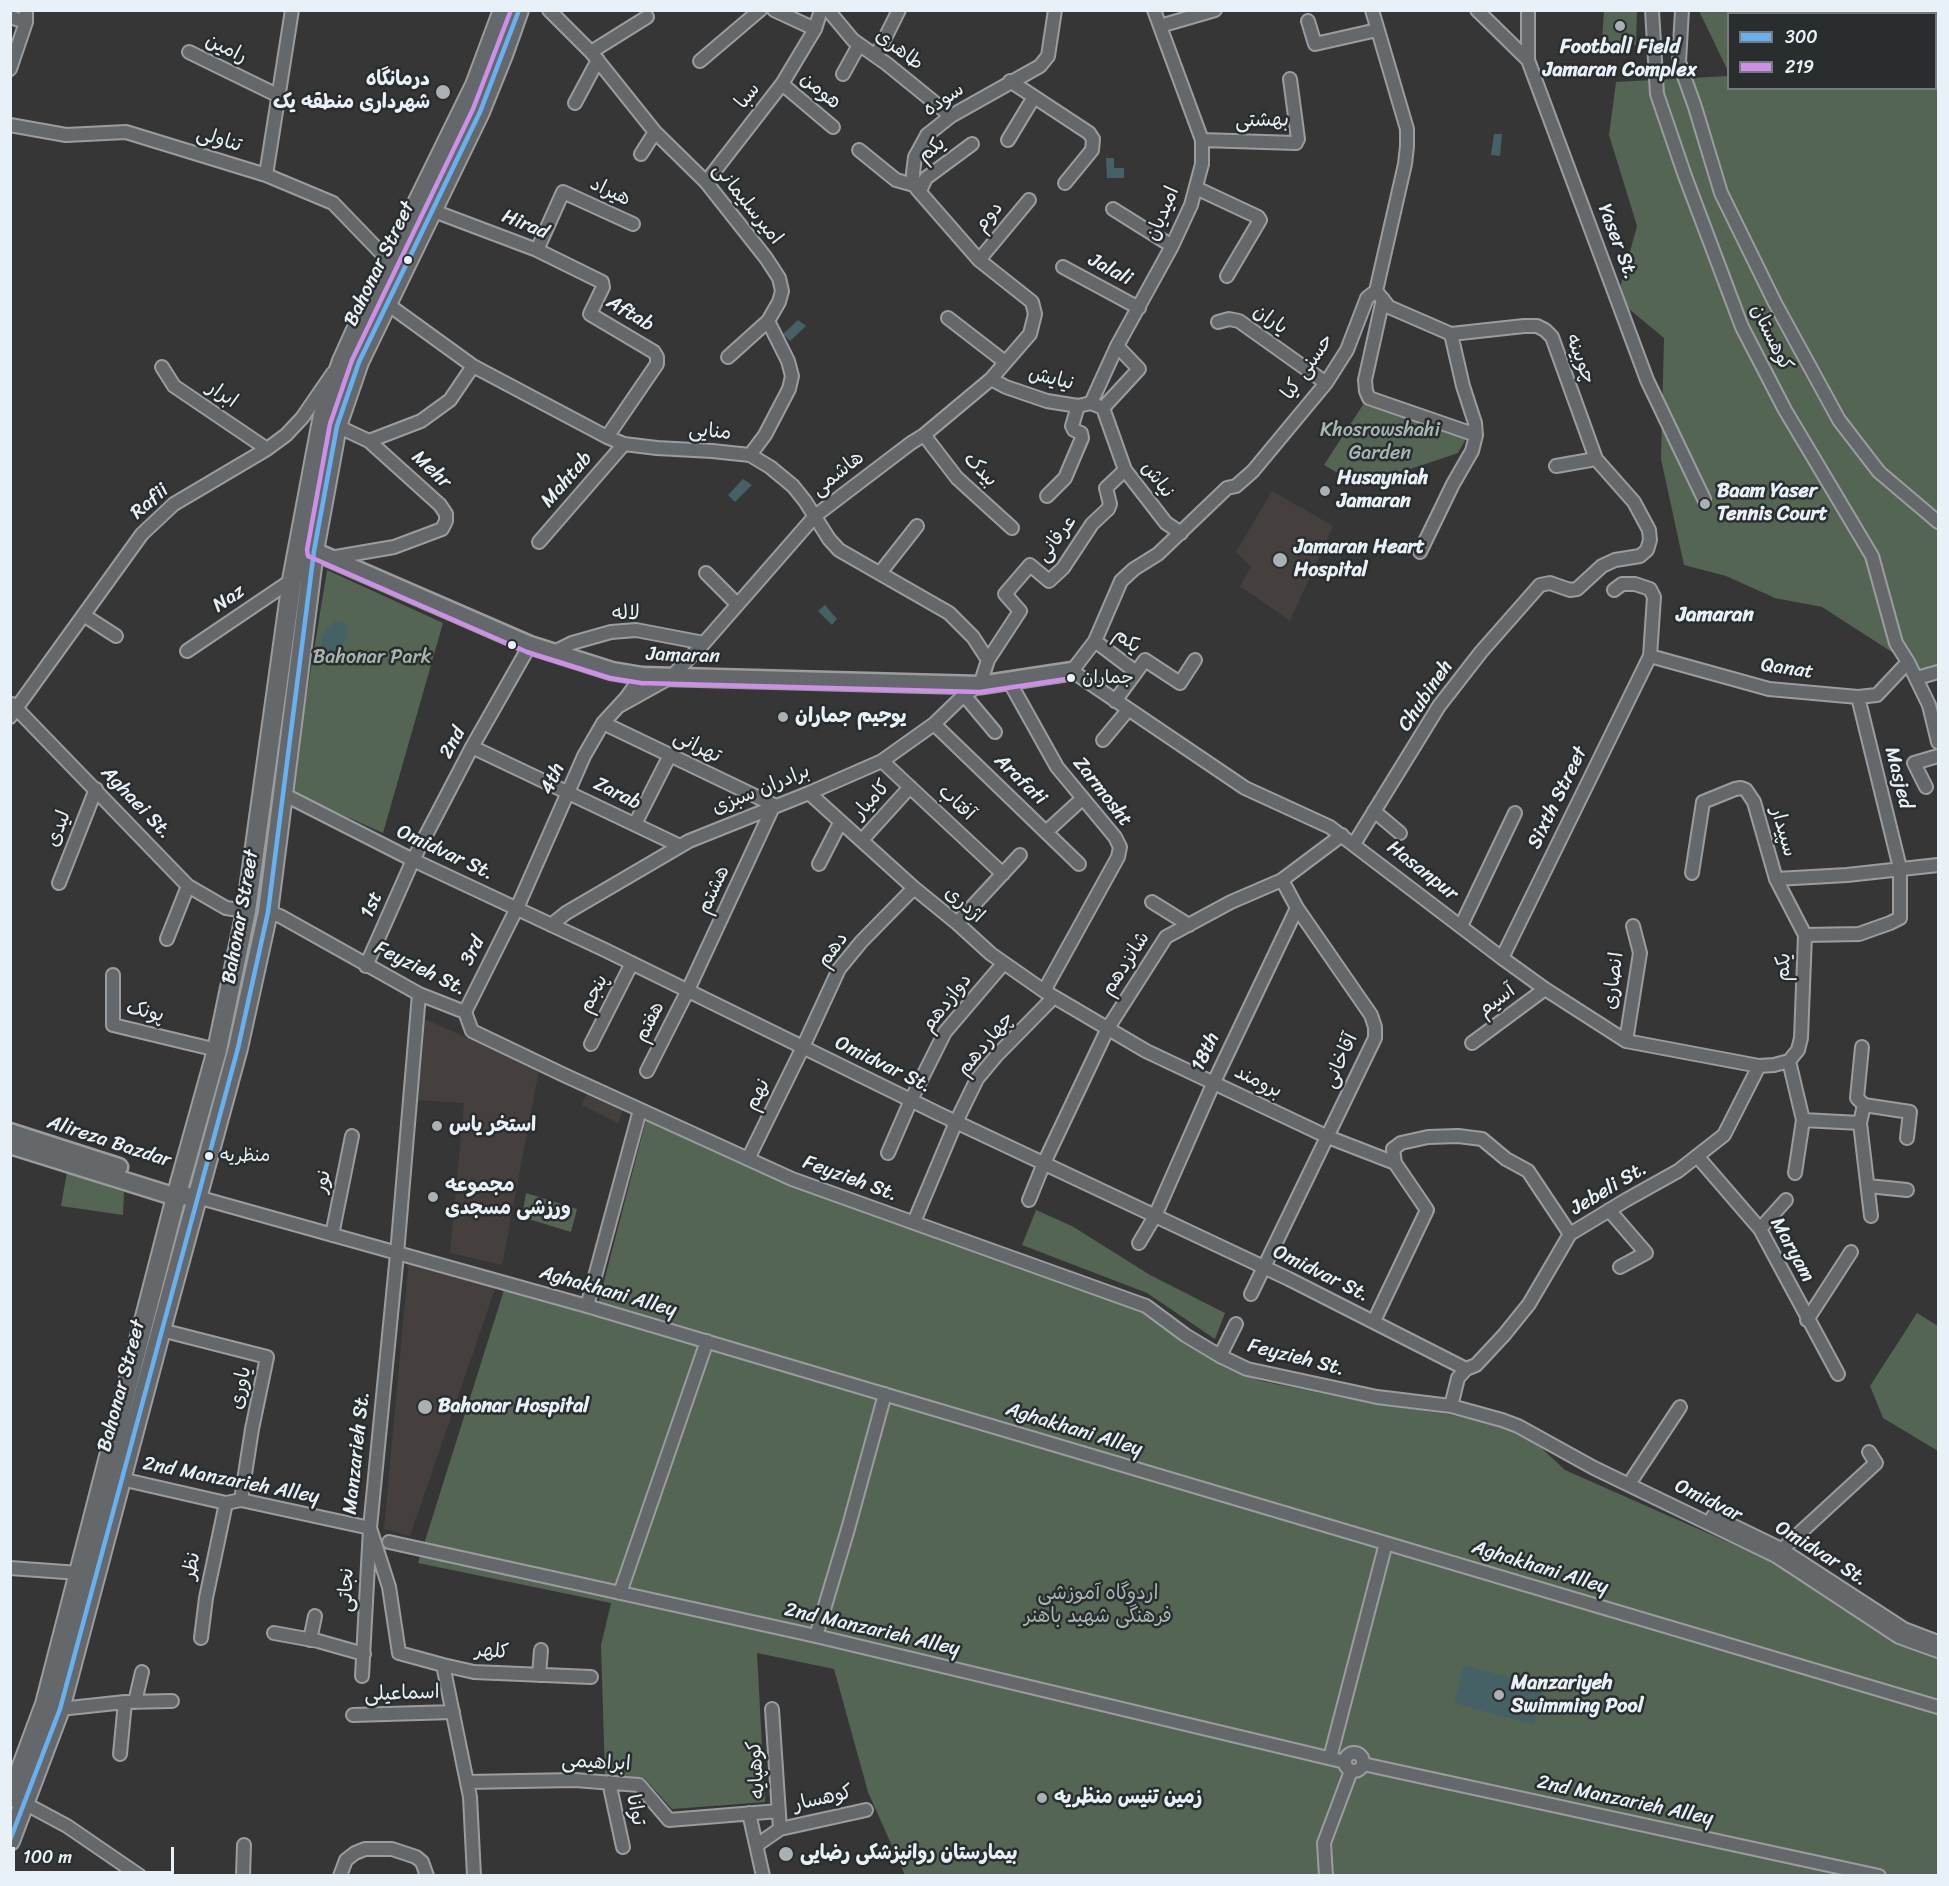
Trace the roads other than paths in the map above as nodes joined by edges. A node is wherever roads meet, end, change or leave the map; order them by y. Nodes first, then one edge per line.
1 (292, 10) edge
2 (503, 10) edge
3 (519, 10) edge
4 (549, 10) edge
5 (760, 10) edge
6 (774, 10) edge
7 (821, 10) edge
8 (828, 10) edge
9 (900, 10) edge
10 (1055, 10) edge
11 (1154, 10) edge
12 (1215, 10) edge
13 (1372, 10) edge
14 (1477, 10) edge
15 (1528, 10) edge
16 (1652, 10) edge
17 (1682, 10) edge
18 (26, 16) edge
19 (10, 17) edge
20 (647, 17) dead end
21 (1308, 21) dead end
22 (1160, 26) junction
23 (815, 29) junction
24 (1377, 30) junction
25 (859, 45) junction
26 (189, 52) dead end
27 (595, 56) junction
28 (876, 56) junction
29 (1528, 60) junction
30 (700, 61) dead end
31 (10, 69) edge
32 (843, 74) dead end
33 (1290, 80) dead end
34 (1010, 81) junction
35 (782, 84) junction
36 (279, 96) junction
37 (1034, 97) junction
38 (575, 103) dead end
39 (951, 116) junction
40 (10, 125) edge
41 (833, 127) dead end
42 (655, 132) junction
43 (1008, 140) dead end
44 (1202, 140) junction
45 (972, 144) dead end
46 (860, 150) dead end
47 (640, 153) dead end
48 (266, 175) junction
49 (706, 182) junction
50 (1065, 183) dead end
51 (917, 188) junction
52 (1196, 188) junction
53 (1029, 200) dead end
54 (1113, 209) dead end
55 (431, 210) junction
56 (633, 224) dead end
57 (1172, 246) junction
58 (537, 250) junction
59 (979, 260) junction
60 (389, 261) junction
61 (1063, 267) dead end
62 (1227, 276) dead end
63 (1380, 295) junction
64 (386, 303) junction
65 (1139, 308) junction
66 (948, 318) dead end
67 (768, 321) junction
68 (1218, 322) dead end
69 (1451, 334) junction
70 (1117, 346) junction
71 (728, 357) dead end
72 (342, 361) junction
73 (1005, 362) junction
74 (473, 366) junction
75 (162, 367) dead end
76 (991, 379) junction
77 (1326, 383) junction
78 (1097, 405) junction
79 (1078, 406) junction
80 (337, 426) junction
81 (924, 435) junction
82 (1476, 435) junction
83 (607, 437) junction
84 (369, 441) junction
85 (624, 444) junction
86 (267, 448) junction
87 (750, 456) junction
88 (1596, 459) junction
89 (1556, 466) dead end
90 (1125, 470) junction
91 (1047, 496) dead end
92 (1704, 499) dead end
93 (815, 516) junction
94 (1938, 522) edge
95 (917, 526) dead end
96 (1012, 528) dead end
97 (1181, 533) junction
98 (539, 542) dead end
99 (314, 552) junction
100 (1420, 552) dead end
101 (706, 573) dead end
102 (880, 573) junction
103 (292, 580) junction
104 (1614, 590) dead end
105 (737, 604) junction
106 (85, 616) junction
107 (116, 636) dead end
108 (1095, 641) junction
109 (704, 643) junction
110 (530, 645) junction
111 (187, 651) dead end
112 (552, 653) junction
113 (1650, 656) junction
114 (988, 660) junction
115 (1195, 660) dead end
116 (1908, 662) junction
117 (1072, 671) junction
118 (1136, 672) junction
119 (1938, 672) edge
120 (642, 676) junction
121 (671, 677) junction
122 (1917, 678) junction
123 (1009, 681) junction
124 (980, 685) junction
125 (964, 695) junction
126 (1858, 698) junction
127 (1115, 701) junction
128 (619, 706) junction
129 (12, 709) edge
130 (1128, 710) junction
131 (603, 723) junction
132 (934, 724) junction
133 (995, 732) dead end
134 (1103, 741) dead end
135 (1938, 742) edge
136 (472, 747) junction
137 (670, 755) junction
138 (1938, 756) edge
139 (882, 761) junction
140 (910, 787) junction
141 (1926, 787) dead end
142 (96, 789) junction
143 (568, 792) junction
144 (809, 793) junction
145 (283, 794) junction
146 (1082, 799) junction
147 (774, 805) junction
148 (1374, 811) junction
149 (1515, 813) dead end
150 (840, 823) junction
151 (635, 824) junction
152 (1046, 832) junction
153 (1400, 833) dead end
154 (1342, 835) junction
155 (862, 840) junction
156 (1354, 844) junction
157 (680, 846) junction
158 (1020, 855) dead end
159 (413, 860) junction
160 (819, 864) dead end
161 (1078, 864) dead end
162 (1938, 866) edge
163 (1900, 868) junction
164 (1692, 873) dead end
165 (1003, 874) junction
166 (1776, 879) junction
167 (1282, 880) junction
168 (59, 883) dead end
169 (188, 886) junction
170 (914, 888) junction
171 (1152, 902) dead end
172 (517, 908) junction
173 (1297, 908) junction
174 (246, 911) junction
175 (268, 912) junction
176 (957, 923) junction
177 (550, 925) junction
178 (1189, 925) junction
179 (1461, 926) junction
180 (1633, 926) dead end
181 (1805, 935) junction
182 (167, 939) dead end
183 (1502, 958) junction
184 (632, 963) junction
185 (1004, 964) junction
186 (366, 966) junction
187 (113, 975) dead end
188 (1545, 989) junction
189 (688, 990) junction
190 (419, 994) junction
191 (1049, 994) junction
192 (465, 1012) junction
193 (1108, 1028) junction
194 (1626, 1041) junction
195 (1472, 1043) dead end
196 (591, 1044) dead end
197 (803, 1047) junction
198 (1862, 1047) dead end
199 (217, 1050) junction
200 (1789, 1061) junction
201 (1759, 1066) junction
202 (647, 1071) dead end
203 (1214, 1082) junction
204 (911, 1100) junction
205 (1864, 1105) junction
206 (640, 1110) junction
207 (1803, 1120) junction
208 (956, 1122) junction
209 (1860, 1123) junction
210 (10, 1132) edge
211 (352, 1136) dead end
212 (1328, 1137) junction
213 (1907, 1138) dead end
214 (10, 1145) edge
215 (888, 1153) dead end
216 (1697, 1156) junction
217 (748, 1159) junction
218 (1044, 1162) junction
219 (1395, 1163) junction
220 (1795, 1173) dead end
221 (1868, 1186) junction
222 (1907, 1190) dead end
223 (186, 1194) junction
224 (1029, 1200) dead end
225 (1786, 1200) dead end
226 (1609, 1210) junction
227 (1155, 1216) junction
228 (1871, 1216) dead end
229 (914, 1222) junction
230 (1760, 1229) junction
231 (1570, 1234) junction
232 (332, 1235) junction
233 (1139, 1243) dead end
234 (1851, 1252) dead end
235 (397, 1254) junction
236 (1263, 1267) junction
237 (1620, 1267) dead end
238 (1251, 1294) dead end
239 (587, 1306) junction
240 (1808, 1320) junction
241 (1374, 1321) junction
242 (1236, 1324) dead end
243 (160, 1330) junction
244 (707, 1341) junction
245 (1221, 1356) junction
246 (1462, 1373) junction
247 (1838, 1374) dead end
248 (885, 1394) junction
249 (1451, 1403) junction
250 (1680, 1407) dead end
251 (1503, 1417) junction
252 (1869, 1452) dead end
253 (1633, 1478) junction
254 (121, 1479) junction
255 (241, 1500) junction
256 (226, 1503) junction
257 (370, 1528) junction
258 (388, 1542) dead end
259 (1386, 1543) junction
260 (1779, 1552) junction
261 (10, 1569) edge
262 (79, 1573) junction
263 (620, 1593) junction
264 (315, 1616) dead end
265 (274, 1633) dead end
266 (816, 1636) junction
267 (201, 1638) dead end
268 (310, 1640) junction
269 (1931, 1642) edge
270 (541, 1650) dead end
271 (1938, 1651) edge
272 (364, 1654) junction
273 (443, 1665) junction
274 (142, 1672) dead end
275 (539, 1675) junction
276 (363, 1676) dead end
277 (591, 1677) dead end
278 (172, 1701) dead end
279 (130, 1702) junction
280 (1938, 1707) edge
281 (60, 1709) junction
282 (772, 1709) dead end
283 (453, 1712) junction
284 (353, 1715) dead end
285 (120, 1754) dead end
286 (1330, 1758) junction
287 (1348, 1766) junction
288 (467, 1782) junction
289 (609, 1782) junction
290 (16, 1791) edge
291 (866, 1810) dead end
292 (779, 1811) junction
293 (749, 1813) junction
294 (780, 1829) junction
295 (10, 1841) edge
296 (244, 1845) dead end
297 (758, 1845) junction
298 (623, 1847) dead end
299 (140, 1875) edge
300 (243, 1875) edge
301 (340, 1875) edge
302 (427, 1875) edge
303 (474, 1875) edge
304 (763, 1875) edge
305 (1326, 1875) edge
306 (1879, 1875) edge

1 - 36 street
2 - 60 main road, Bahonar Street
3 - 55 main road, Bahonar Street
4 - 27 street, امیرسلیمانی
5 - 30 street
6 - 23 street
7 - 23 street, سبا
8 - 25 street, طاهری
9 - 28 street
10 - 34 street, سوده
11 - 22 street, امیدیان
12 - 22 street
13 - 24 street, حسنی کیا
14 - 29 street, Yaser St.
15 - 29 street
16 - 116 street, کوهستان
17 - 94 street, کوهستان
18 - 19 street
18 - 31 street
20 - 27 street
21 - 24 street
22 - 44 street, امیدیان
23 - 35 street, سبا
24 - 63 street, حسنی کیا
25 - 28 street, طاهری
25 - 32 street
26 - 36 street, رامین
27 - 38 street
27 - 42 street, امیرسلیمانی
28 - 39 street, طاهری
29 - 92 street, Yaser St.
33 - 44 street, بهشتی
34 - 37 street
34 - 39 street, سوده
35 - 41 street, هومن
35 - 49 street, سبا
36 - 48 street
37 - 43 street
37 - 50 street
39 - 51 street, سوده
40 - 48 street, تناولی
42 - 47 street
42 - 49 street, امیرسلیمانی
44 - 52 street, امیدیان
45 - 51 street, یکم
46 - 51 street
48 - 60 street, تناولی
49 - 67 street, امیرسلیمانی
51 - 59 street
52 - 57 street, امیدیان
52 - 62 street
53 - 59 street, دوم
54 - 57 street
55 - 58 street, Hirad
55 - 64 main road, Bahonar Street
56 - 58 street, هیراد
57 - 65 street, امیدیان
58 - 83 street, Hirad
59 - 73 street, هاشمی
60 - 72 main road, Bahonar Street
61 - 65 street, Jalali
63 - 69 street, چوبینه
63 - 77 street, حسنی کیا
63 - 82 street
64 - 74 street, منایی
64 - 80 main road, Bahonar Street
65 - 70 street, امیدیان
66 - 73 street
67 - 71 street
67 - 87 street
68 - 77 street, یاران
69 - 82 street
69 - 88 street, چوبینه
70 - 78 street, امیدیان
70 - 78 street
72 - 86 street, Rafii
72 - 99 main road, Bahonar Street
73 - 76 street, هاشمی
74 - 83 street, منایی
74 - 84 street
75 - 86 street, ابرار
76 - 79 street, نیایش
76 - 81 street, هاشمی
77 - 97 street, حسنی کیا
78 - 79 street, نیایش
78 - 90 street, نیاش
79 - 91 street
80 - 84 street, Mehr
80 - 99 main road, Bahonar Street
81 - 93 street, هاشمی
81 - 96 street, بیدک
82 - 100 street
83 - 85 street, منایی
84 - 99 street, Mehr
85 - 87 street, منایی
85 - 98 street, Mahtab
86 - 106 street, Rafii
87 - 93 street, منایی
88 - 89 street
88 - 148 street, Chubineh
90 - 97 street, نیاش
90 - 114 street, عرفانی
93 - 102 street, منایی
93 - 105 street, هاشمی
95 - 102 street
97 - 108 street, حسنی کیا
99 - 103 main road, Bahonar Street
99 - 110 main road, Jamaran
99 - 145 main road, Bahonar Street
101 - 105 street
102 - 114 street, منایی
103 - 111 street, Naz
103 - 174 main road, Bahonar Street
104 - 113 street
105 - 109 street, هاشمی
106 - 107 street
106 - 129 street, Rafii
108 - 117 street, حسنی کیا
108 - 118 street, یکم
109 - 112 street, لاله
109 - 121 street, هاشمی
110 - 112 main road, Jamaran
110 - 136 street, 2nd
112 - 120 main road, Jamaran
113 - 126 street, Qanat
113 - 183 street, Sixth Street
114 - 124 street, عرفانی
115 - 118 street, یکم
116 - 122 street, کوهستان
116 - 126 street, Qanat
117 - 123 main road, Jamaran
117 - 127 street, Hasanpur
118 - 127 street, یکم
119 - 122 street
120 - 121 main road, Jamaran
120 - 128 street, 4th
121 - 124 main road, Jamaran
121 - 128 street, هاشمی
122 - 135 street, کوهستان
123 - 124 main road, Jamaran
123 - 146 street, Zarmosht
124 - 125 street, برادران سبزی
125 - 132 street, برادران سبزی
125 - 133 street
126 - 163 street, Masjed
127 - 130 street, Hasanpur
128 - 131 street, 4th
129 - 142 street, Aghaei St.
130 - 134 street
130 - 154 street, Hasanpur
131 - 137 street, تهرانی
131 - 143 street, 4th
132 - 139 street, برادران سبزی
132 - 152 street, Arafati
136 - 143 street, Zarab
136 - 159 street, 2nd
137 - 147 street, تهرانی
137 - 151 street
138 - 141 street
139 - 140 street, آفتاب
139 - 144 street, برادران سبزی
140 - 155 street, کامیار
140 - 165 street, آفتاب
142 - 168 street, لیدی
142 - 169 street, Aghaei St.
143 - 151 street, Zarab
143 - 172 street, 4th
144 - 147 street, برادران سبزی
144 - 150 street, اژدری
145 - 159 street, Omidvar St.
145 - 175 main road, Bahonar Street
146 - 152 street
146 - 191 street, Zarmosht
147 - 157 street, برادران سبزی
147 - 189 street, هشتم
148 - 153 street
148 - 156 street, Chubineh
149 - 179 street
150 - 155 street, اژدری
150 - 160 street
151 - 157 street, Zarab
152 - 161 street, Arafati
154 - 156 street, Hasanpur
154 - 167 street, شانزدهم
155 - 170 street, اژدری
156 - 179 street, Hasanpur
157 - 177 street, برادران سبزی
158 - 165 street
159 - 172 street, Omidvar St.
159 - 186 street, 1st
162 - 163 street, سپیدار
163 - 166 street, سپیدار
163 - 181 street, Masjed
164 - 166 street, سپیدار
165 - 176 street
166 - 181 street, یکم
167 - 173 street, آقاخانی
167 - 178 street, شانزدهم
169 - 174 street, Aghaei St.
169 - 182 street
170 - 176 street, اژدری
170 - 197 street, دهم
171 - 178 street
172 - 177 street, Omidvar St.
172 - 192 street, 3rd
173 - 203 street, 18th
173 - 212 street, آقاخانی
174 - 175 main road
174 - 199 main road, Bahonar Street
175 - 186 street, Feyzieh St.
175 - 223 main road, Bahonar Street
176 - 185 street, اژدری
177 - 184 street, Omidvar St.
178 - 193 street, شانزدهم
179 - 183 street, Hasanpur
180 - 194 street, انصاری
181 - 200 street, یکم
183 - 188 street, Hasanpur
184 - 189 street, Omidvar St.
184 - 196 street, پنجم
185 - 191 street, اژدری
185 - 204 street, دوازدهم
186 - 190 street, Feyzieh St.
187 - 199 street, پونک
188 - 194 street, Hasanpur
188 - 195 street, آسیم
189 - 197 street, Omidvar St.
189 - 202 street, هفتم
190 - 192 street, Feyzieh St.
190 - 235 street, Manzarieh St.
191 - 193 street, اژدری
191 - 208 street, چهاردهم
192 - 206 street, Feyzieh St.
193 - 203 street, برومند
193 - 218 street, شانزدهم
194 - 201 street, Hasanpur
197 - 204 street, Omidvar St.
197 - 217 street, نهم
198 - 205 street
199 - 223 main road, Bahonar Street
200 - 201 street
200 - 207 street
201 - 216 street, Jebeli St.
203 - 212 street, برومند
203 - 227 street, 18th
204 - 208 street, Omidvar St.
204 - 215 street, دوازدهم
205 - 209 street
205 - 213 street
206 - 217 street, Feyzieh St.
206 - 239 street
207 - 209 street
207 - 220 street
208 - 218 street, Omidvar St.
208 - 229 street, چهاردهم
209 - 221 street
210 - 223 main road, Alireza Bazdar
211 - 232 street, نور
212 - 219 street, برومند
212 - 236 street, آقاخانی
214 - 223 main road, Alireza Bazdar
216 - 226 street, Jebeli St.
216 - 230 street, Maryam
217 - 229 street, Feyzieh St.
218 - 224 street, شانزدهم
218 - 227 street, Omidvar St.
219 - 231 street
219 - 241 street
221 - 222 street
221 - 228 street
223 - 232 street, Aghakhani Alley
223 - 243 main road, Bahonar Street
223 - 262 main road, Bahonar Street
225 - 230 street
226 - 231 street, Jebeli St.
226 - 237 street
227 - 233 street, 18th
227 - 236 street, Omidvar St.
229 - 245 street, Feyzieh St.
230 - 240 street, Maryam
231 - 246 street, Jebeli St.
232 - 235 street, Aghakhani Alley
234 - 240 street
235 - 239 street, Aghakhani Alley
235 - 257 street, Manzarieh St.
236 - 238 street, آقاخانی
236 - 241 street, Omidvar St.
239 - 244 street, Aghakhani Alley
240 - 247 street, Maryam
241 - 246 street, Omidvar St.
242 - 245 street
243 - 254 main road, Bahonar Street
243 - 255 street, یاوری
244 - 248 street, Aghakhani Alley
244 - 263 street
245 - 249 street, Feyzieh St.
246 - 249 street
248 - 259 street, Aghakhani Alley
248 - 266 street
249 - 251 street, Omidvar St.
250 - 253 street
251 - 253 street, Omidvar St.
251 - 260 street, Omidvar
252 - 260 street
253 - 260 street, Omidvar St.
254 - 256 street, 2nd Manzarieh Alley
254 - 281 main road, Bahonar Street
255 - 256 street, 2nd Manzarieh Alley
255 - 257 street, 2nd Manzarieh Alley
256 - 267 street, نظر
257 - 272 street, نجاتی
257 - 273 street, Manzarieh St.
258 - 263 street, 2nd Manzarieh Alley
259 - 280 street, Aghakhani Alley
259 - 286 street
260 - 269 street, Omidvar St.
261 - 262 street
262 - 290 main road, Bahonar Street
263 - 266 street, 2nd Manzarieh Alley
264 - 268 street
265 - 268 street
266 - 286 street, 2nd Manzarieh Alley
268 - 272 street
269 - 271 street
270 - 275 street
272 - 276 street, نجاتی
273 - 275 street, کلهر
273 - 283 street
274 - 279 street
275 - 277 street, کلهر
278 - 279 street
279 - 281 street
279 - 285 street
281 - 290 main road, Bahonar Street
282 - 292 street, کوهپایه
283 - 284 street, اسماعیلی
283 - 288 street
286 - 287 street, 2nd Manzarieh Alley
287 - 305 street
287 - 306 street, 2nd Manzarieh Alley
288 - 289 street, ابراهیمی
288 - 303 street
289 - 293 street, ابراهیمی
289 - 298 street, توانا
290 - 295 main road, Bahonar Street
290 - 299 street
291 - 294 street, کوهسار
292 - 293 street, ابراهیمی
292 - 294 street, کوهپایه
293 - 297 street
294 - 297 street, کوهسار
296 - 300 street
297 - 304 street
301 - 302 street

